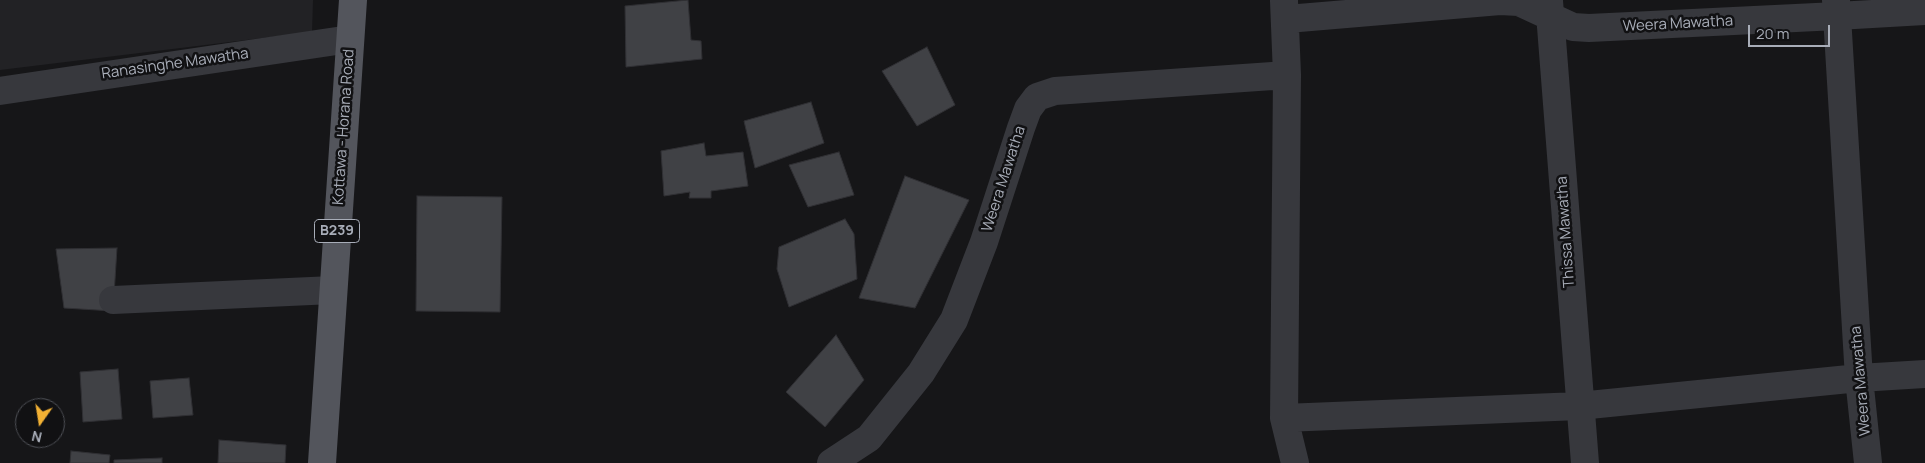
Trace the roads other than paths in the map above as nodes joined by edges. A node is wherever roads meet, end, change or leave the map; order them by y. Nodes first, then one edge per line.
1 (353, 0) edge
2 (1549, 7) edge
3 (1837, 8) edge
4 (1285, 9) edge
5 (1925, 10) edge
6 (350, 39) junction
7 (1287, 75) junction
8 (0, 91) edge
9 (333, 290) junction
10 (113, 300) dead end
11 (1925, 374) edge
12 (1860, 378) junction
13 (1579, 406) junction
14 (1284, 418) junction
15 (322, 463) edge
16 (831, 463) edge
17 (1295, 463) edge
18 (1585, 463) edge
19 (1868, 463) edge

1 - 6 main road, Kottawa - Horana Road / B239
2 - 3 street, Weera Mawatha
2 - 4 street, Weera Mawatha
2 - 13 street, Thissa Mawatha
3 - 5 street
3 - 12 street, Weera Mawatha
4 - 7 street
6 - 8 street, Ranasinghe Mawatha
6 - 9 main road, Kottawa - Horana Road / B239
7 - 14 street
7 - 16 street, Weera Mawatha
9 - 10 street
9 - 15 main road, Kottawa - Horana Road / B239
11 - 12 street
12 - 13 street
12 - 19 street, Weera Mawatha
13 - 14 street
13 - 18 street, Thissa Mawatha
14 - 17 street

